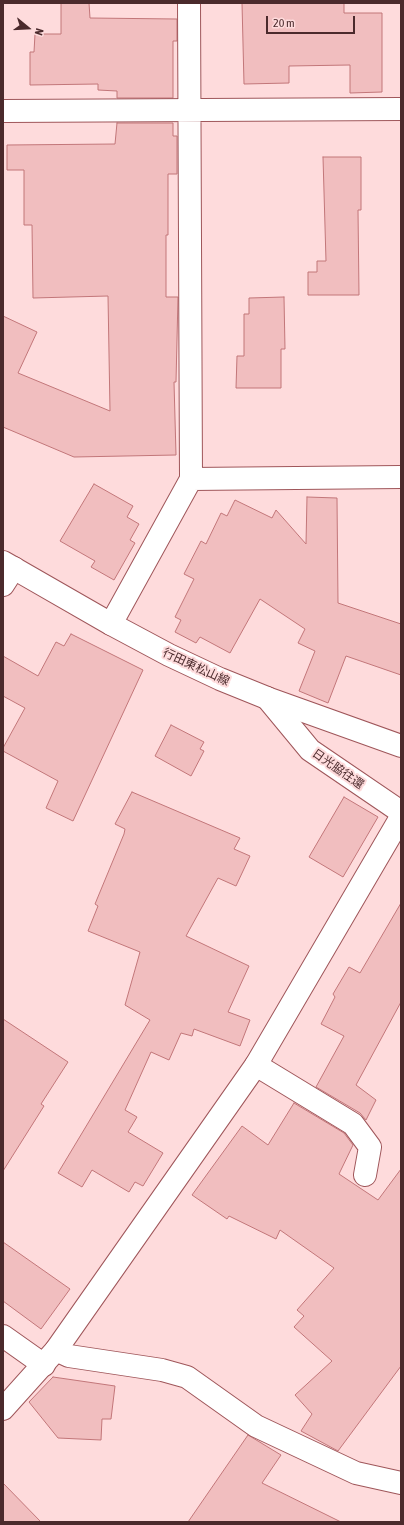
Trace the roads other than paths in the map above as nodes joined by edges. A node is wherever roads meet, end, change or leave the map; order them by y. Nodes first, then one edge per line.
1 (189, 3) edge
2 (190, 109) junction
3 (401, 109) edge
4 (3, 111) edge
5 (401, 478) edge
6 (190, 479) junction
7 (7, 572) edge
8 (110, 624) junction
9 (266, 698) junction
10 (401, 746) edge
11 (401, 812) edge
12 (401, 817) edge
13 (256, 1065) junction
14 (365, 1175) dead end
15 (3, 1336) edge
16 (50, 1357) junction
17 (3, 1409) edge
18 (401, 1483) edge

1 - 2 street
2 - 3 street
2 - 4 street
2 - 6 street
5 - 6 street
6 - 8 street
7 - 8 street, 行田東松山線
8 - 9 street, 行田東松山線
9 - 10 street, 行田東松山線
9 - 11 street, 日光脇往還
12 - 13 street
13 - 14 street
13 - 16 street
15 - 16 street
16 - 17 street
16 - 18 street

